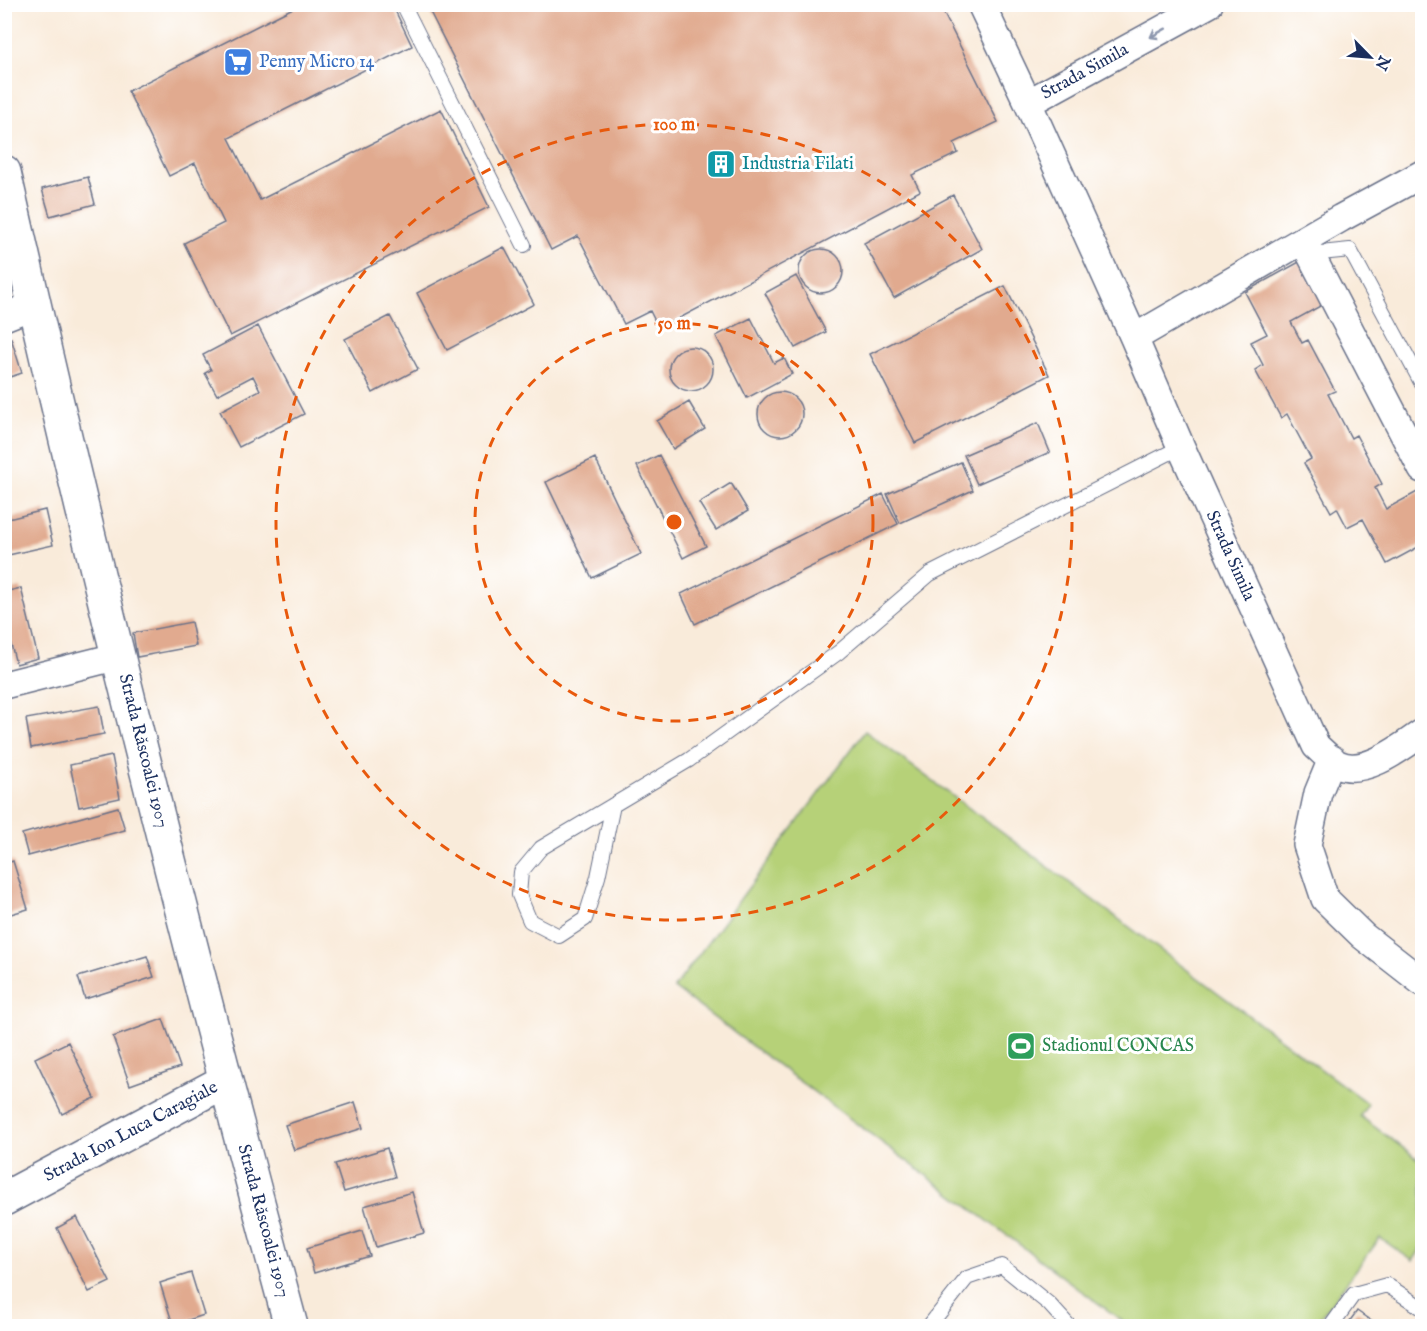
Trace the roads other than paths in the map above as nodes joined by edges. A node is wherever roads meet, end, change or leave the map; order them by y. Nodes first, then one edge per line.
1 (403, 4) edge
2 (981, 4) edge
3 (1209, 4) edge
4 (1028, 103) junction
5 (4, 172) edge
6 (1422, 174) edge
7 (524, 245) dead end
8 (1307, 247) junction
9 (34, 305) junction
10 (4, 317) edge
11 (1134, 338) junction
12 (1422, 384) edge
13 (1181, 447) junction
14 (1422, 469) edge
15 (119, 656) junction
16 (4, 685) edge
17 (1422, 733) edge
18 (1336, 761) junction
19 (613, 805) junction
20 (1422, 982) edge
21 (225, 1081) junction
22 (4, 1199) edge
23 (1422, 1308) edge
24 (291, 1326) edge
25 (929, 1326) edge
26 (1069, 1326) edge
27 (1331, 1326) edge

1 - 7 lane
2 - 4 street
3 -> 4 street, Strada Simila
4 - 11 street, Strada Simila
5 - 9 street, Strada Răscoalei 1907
6 - 8 street
8 - 11 street
8 - 12 lane
8 - 14 street
9 - 10 street
9 - 15 street, Strada Răscoalei 1907
11 - 13 street, Strada Simila
13 - 18 street, Strada Simila
13 - 19 lane
15 - 16 street
15 - 21 street, Strada Răscoalei 1907
17 - 18 street
18 - 20 street
19 - 19 lane
21 - 22 street, Strada Ion Luca Caragiale
21 - 24 street, Strada Răscoalei 1907
23 - 27 lane
25 - 26 lane

